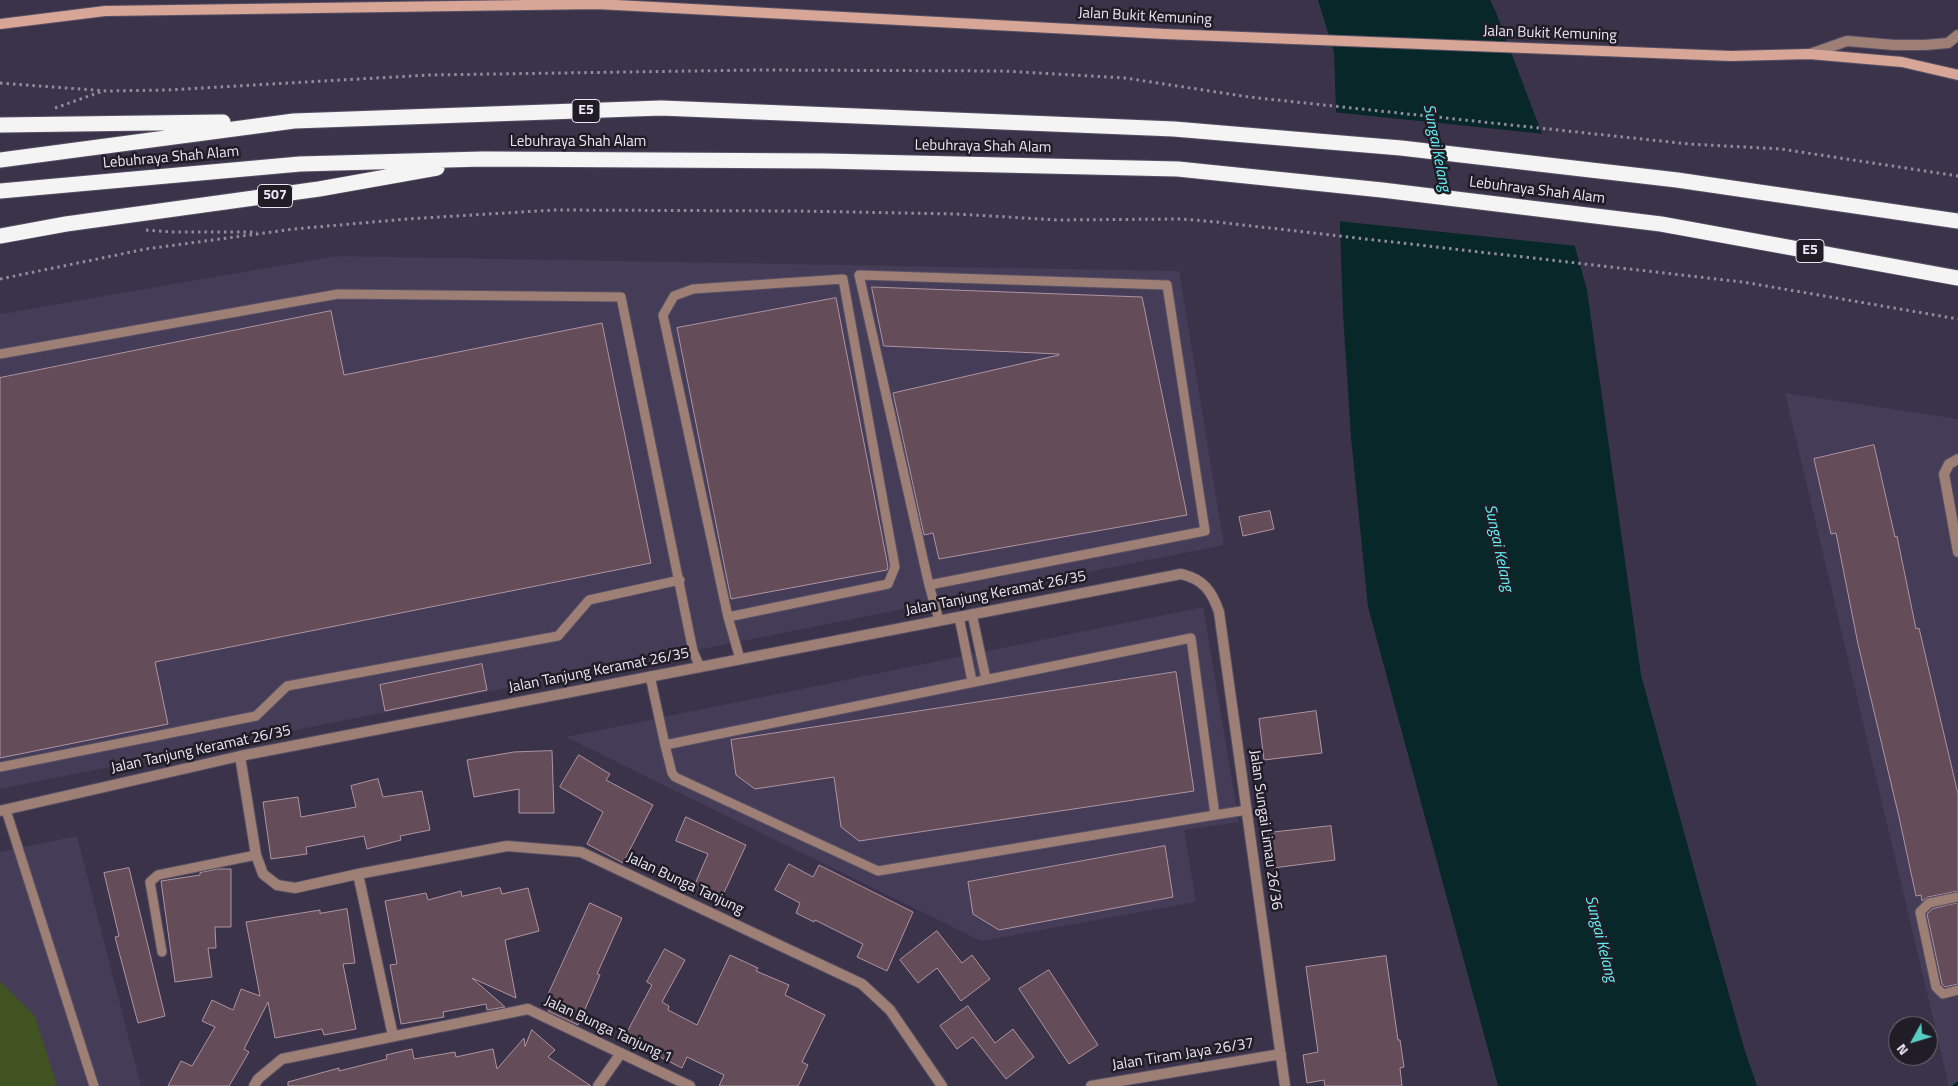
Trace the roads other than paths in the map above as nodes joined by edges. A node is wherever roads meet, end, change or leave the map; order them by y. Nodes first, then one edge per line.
1 (0, 24) edge
2 (1958, 35) edge
3 (1809, 54) junction
4 (1958, 76) edge
5 (294, 121) junction
6 (0, 125) edge
7 (483, 159) junction
8 (0, 160) edge
9 (0, 191) edge
10 (1958, 221) edge
11 (0, 236) edge
12 (1958, 278) edge
13 (0, 354) edge
14 (1958, 459) edge
15 (1958, 549) edge
16 (680, 580) junction
17 (1203, 583) joint
18 (929, 585) junction
19 (972, 614) junction
20 (728, 617) junction
21 (959, 617) junction
22 (939, 620) junction
23 (740, 659) junction
24 (700, 667) junction
25 (650, 676) junction
26 (986, 679) junction
27 (972, 681) junction
28 (665, 745) junction
29 (240, 756) junction
30 (0, 767) edge
31 (3, 810) edge
32 (1247, 810) junction
33 (1215, 815) junction
34 (256, 856) junction
35 (358, 874) junction
36 (1958, 897) edge
37 (162, 952) dead end
38 (1958, 990) edge
39 (394, 1036) junction
40 (621, 1053) junction
41 (1281, 1054) junction
42 (94, 1086) edge
43 (254, 1086) edge
44 (598, 1086) edge
45 (690, 1086) edge
46 (942, 1086) edge
47 (1091, 1086) edge
48 (1286, 1086) edge

1 - 3 main road, Jalan Bukit Kemuning
2 - 3 street
3 - 4 main road, Jalan Bukit Kemuning
5 - 6 highway
5 - 8 highway, Lebuhraya Shah Alam / E5
5 - 10 highway, Lebuhraya Shah Alam / E5
7 - 9 highway, Lebuhraya Shah Alam / E5
7 - 11 highway, 507
7 - 12 highway, Lebuhraya Shah Alam / E5
13 - 16 lane
14 - 15 street
16 - 24 lane
16 - 30 lane
17 - 19 street, Jalan Tanjung Keramat 26/35
17 - 32 street, Jalan Sungai Limau 26/36
18 - 18 lane
18 - 22 lane
19 - 21 street, Jalan Tanjung Keramat 26/35
19 - 26 lane
20 - 20 lane
20 - 23 lane
21 - 22 street, Jalan Tanjung Keramat 26/35
21 - 27 lane
22 - 23 street, Jalan Tanjung Keramat 26/35
23 - 24 street, Jalan Tanjung Keramat 26/35
24 - 25 street, Jalan Tanjung Keramat 26/35
25 - 28 lane
25 - 29 street, Jalan Tanjung Keramat 26/35
26 - 27 lane
26 - 33 lane
27 - 28 lane
28 - 33 lane
29 - 31 street, Jalan Tanjung Keramat 26/35
29 - 34 street, Jalan Bunga Tanjung
31 - 42 lane
32 - 33 lane
32 - 41 street, Jalan Sungai Limau 26/36
34 - 35 street, Jalan Bunga Tanjung
34 - 37 lane
35 - 39 street
35 - 46 street, Jalan Bunga Tanjung
36 - 38 lane
39 - 40 street, Jalan Bunga Tanjung 1
39 - 43 street
40 - 44 street
40 - 45 street, Jalan Bunga Tanjung 1
41 - 47 street, Jalan Tiram Jaya 26/37
41 - 48 street, Jalan Sungai Limau 26/36

